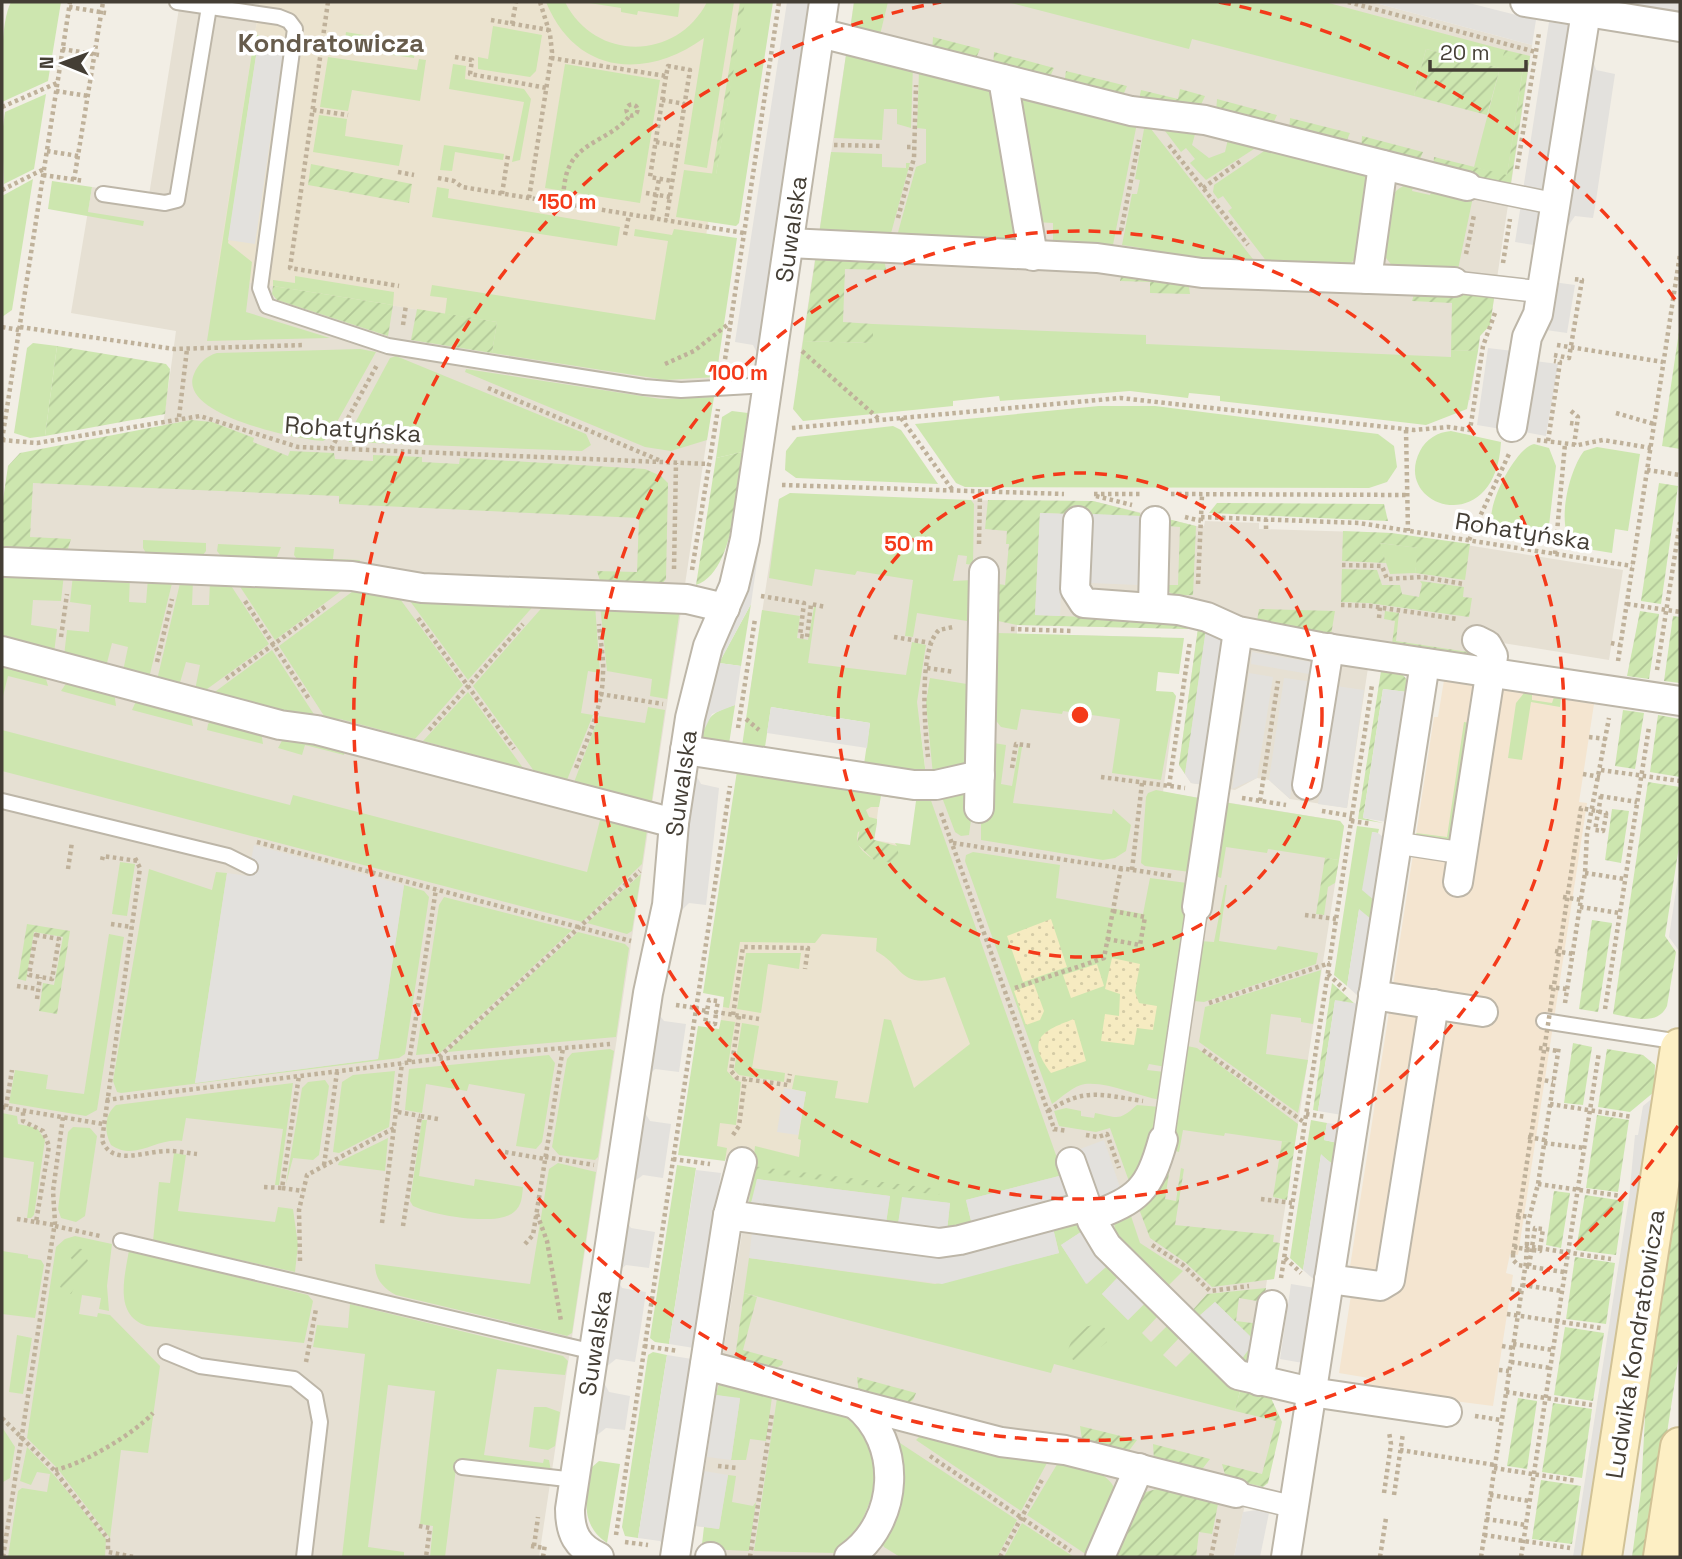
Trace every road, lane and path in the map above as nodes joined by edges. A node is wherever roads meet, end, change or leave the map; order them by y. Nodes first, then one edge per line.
1 (103, 2) edge
2 (177, 2) edge
3 (328, 2) edge
4 (516, 2) edge
5 (540, 2) edge
6 (779, 2) edge
7 (824, 2) edge
8 (1348, 2) edge
9 (1525, 2) edge
10 (69, 4) edge
11 (209, 7) junction
12 (104, 12) junction
13 (1586, 12) junction
14 (491, 20) dead end
15 (512, 23) junction
16 (1680, 27) edge
17 (549, 30) junction
18 (820, 33) junction
19 (62, 49) junction
20 (1536, 52) dead end
21 (97, 55) junction
22 (454, 57) dead end
23 (916, 57) junction
24 (551, 58) junction
25 (666, 76) junction
26 (1003, 79) junction
27 (57, 83) junction
28 (547, 88) junction
29 (56, 91) junction
30 (90, 92) junction
31 (662, 100) junction
32 (685, 104) junction
33 (2, 107) edge
34 (313, 110) junction
35 (1144, 113) junction
36 (348, 115) dead end
37 (630, 115) dead end
38 (656, 142) junction
39 (828, 145) dead end
40 (678, 146) junction
41 (882, 146) dead end
42 (907, 147) dead end
43 (914, 147) junction
44 (47, 151) junction
45 (80, 155) junction
46 (508, 155) dead end
47 (1383, 165) junction
48 (43, 172) junction
49 (398, 172) dead end
50 (414, 175) dead end
51 (438, 178) dead end
52 (659, 179) junction
53 (74, 180) junction
54 (672, 181) junction
55 (93, 182) dead end
56 (1473, 188) junction
57 (2, 190) edge
58 (646, 193) dead end
59 (103, 194) dead end
60 (502, 194) junction
61 (656, 195) junction
62 (670, 197) junction
63 (528, 198) junction
64 (562, 204) junction
65 (1556, 204) junction
66 (629, 215) junction
67 (652, 218) junction
68 (666, 221) junction
69 (744, 233) junction
70 (625, 235) dead end
71 (789, 243) junction
72 (1497, 243) dead end
73 (1506, 244) dead end
74 (890, 250) junction
75 (1680, 254) edge
76 (1032, 256) junction
77 (1115, 260) junction
78 (1273, 275) junction
79 (1367, 279) junction
80 (1575, 279) dead end
81 (1458, 283) junction
82 (399, 286) dead end
83 (1542, 292) junction
84 (1673, 300) junction
85 (1680, 301) edge
86 (731, 321) junction
87 (2, 327) edge
88 (19, 328) junction
89 (312, 344) dead end
90 (388, 345) junction
91 (797, 345) dead end
92 (1558, 345) dead end
93 (1571, 347) junction
94 (187, 349) junction
95 (1542, 354) dead end
96 (1663, 362) junction
97 (612, 382) junction
98 (478, 383) dead end
99 (768, 385) junction
100 (721, 386) junction
101 (1572, 411) dead end
102 (1616, 413) dead end
103 (179, 417) junction
104 (901, 418) junction
105 (879, 420) junction
106 (1570, 423) dead end
107 (1577, 424) junction
108 (1654, 424) junction
109 (784, 429) dead end
110 (1470, 430) dead end
111 (1482, 432) dead end
112 (1516, 439) junction
113 (2, 441) edge
114 (1561, 442) junction
115 (1574, 445) junction
116 (1651, 448) junction
117 (331, 449) junction
118 (665, 462) junction
119 (676, 463) junction
120 (709, 464) dead end
121 (1647, 470) junction
122 (1680, 475) edge
123 (955, 492) dead end
124 (980, 494) dead end
125 (1202, 495) dead end
126 (1201, 517) junction
127 (1266, 519) junction
128 (1078, 521) dead end
129 (1155, 521) dead end
130 (1359, 523) junction
131 (1266, 529) dead end
132 (1408, 531) junction
133 (1359, 532) dead end
134 (1469, 540) junction
135 (1555, 554) junction
136 (6, 562) dead end
137 (71, 565) junction
138 (1342, 565) dead end
139 (1632, 566) junction
140 (180, 569) junction
141 (226, 571) junction
142 (984, 572) joint
143 (365, 577) junction
144 (1621, 579) dead end
145 (1630, 580) junction
146 (393, 583) junction
147 (1464, 584) dead end
148 (550, 593) junction
149 (597, 595) junction
150 (759, 596) dead end
151 (673, 598) junction
152 (804, 603) junction
153 (811, 604) junction
154 (1627, 604) junction
155 (1341, 605) dead end
156 (827, 607) dead end
157 (1153, 607) junction
158 (1380, 607) junction
159 (724, 608) junction
160 (1680, 612) edge
161 (1194, 613) junction
162 (1379, 618) dead end
163 (983, 628) junction
164 (1473, 630) joint
165 (1238, 631) junction
166 (894, 637) dead end
167 (931, 643) junction
168 (1611, 643) dead end
169 (273, 644) junction
170 (1620, 645) junction
171 (1329, 648) junction
172 (2, 651) edge
173 (1377, 656) junction
174 (1425, 663) junction
175 (58, 666) junction
176 (1490, 673) junction
177 (1278, 681) dead end
178 (468, 686) junction
179 (150, 690) junction
180 (1614, 691) junction
181 (600, 694) junction
182 (1680, 701) edge
183 (194, 702) junction
184 (649, 702) dead end
185 (331, 734) junction
186 (1589, 737) dead end
187 (1606, 739) junction
188 (685, 750) junction
189 (407, 754) junction
190 (1601, 770) junction
191 (1583, 774) dead end
192 (980, 775) junction
193 (1101, 777) dead end
194 (1600, 777) junction
195 (1116, 779) dead end
196 (1680, 781) edge
197 (730, 783) dead end
198 (1142, 783) dead end
199 (932, 785) junction
200 (1307, 785) dead end
201 (1169, 786) dead end
202 (554, 792) junction
203 (1598, 796) junction
204 (1260, 800) dead end
205 (2, 801) edge
206 (1637, 802) dead end
207 (979, 808) dead end
208 (1590, 815) junction
209 (1597, 817) junction
210 (674, 823) junction
211 (61, 840) dead end
212 (252, 841) dead end
213 (72, 842) junction
214 (952, 843) junction
215 (1397, 843) junction
216 (84, 845) dead end
217 (95, 847) dead end
218 (1462, 853) junction
219 (102, 860) dead end
220 (139, 862) junction
221 (646, 866) dead end
222 (250, 867) dead end
223 (1121, 868) junction
224 (68, 869) dead end
225 (1132, 870) junction
226 (1586, 873) junction
227 (1625, 879) dead end
228 (1458, 882) dead end
229 (436, 889) junction
230 (1199, 894) junction
231 (1563, 897) dead end
232 (1581, 900) junction
233 (1580, 907) junction
234 (1113, 911) junction
235 (1620, 913) dead end
236 (1304, 915) dead end
237 (1336, 919) junction
238 (111, 924) dead end
239 (132, 927) junction
240 (580, 927) junction
241 (1107, 939) junction
242 (635, 942) dead end
243 (1555, 951) dead end
244 (1573, 954) junction
245 (1329, 963) junction
246 (805, 969) dead end
247 (29, 975) junction
248 (40, 977) junction
249 (17, 986) dead end
250 (1549, 987) dead end
251 (28, 988) junction
252 (1015, 988) dead end
253 (38, 989) junction
254 (1567, 989) junction
255 (1373, 995) junction
256 (37, 999) dead end
257 (1434, 1004) junction
258 (695, 1009) junction
259 (707, 1011) junction
260 (716, 1012) junction
261 (1483, 1012) dead end
262 (733, 1015) junction
263 (739, 1016) junction
264 (760, 1019) dead end
265 (1544, 1021) dead end
266 (1181, 1022) junction
267 (1562, 1024) junction
268 (1308, 1042) dead end
269 (1680, 1042) edge
270 (620, 1043) dead end
271 (1317, 1043) junction
272 (563, 1048) junction
273 (1539, 1048) dead end
274 (1680, 1048) edge
275 (1558, 1051) junction
276 (437, 1059) junction
277 (406, 1063) junction
278 (12, 1070) dead end
279 (337, 1072) junction
280 (790, 1074) dead end
281 (299, 1076) junction
282 (746, 1079) junction
283 (1538, 1079) dead end
284 (1553, 1082) junction
285 (106, 1100) junction
286 (1550, 1104) junction
287 (1169, 1105) junction
288 (4, 1107) edge
289 (23, 1110) junction
290 (1048, 1111) junction
291 (398, 1112) junction
292 (420, 1116) junction
293 (63, 1117) junction
294 (1641, 1118) dead end
295 (438, 1119) dead end
296 (1305, 1123) junction
297 (103, 1124) junction
298 (396, 1128) junction
299 (1054, 1129) junction
300 (1528, 1137) dead end
301 (1163, 1140) joint
302 (1544, 1141) junction
303 (1584, 1148) dead end
304 (737, 1151) joint
305 (505, 1152) dead end
306 (197, 1154) dead end
307 (545, 1158) junction
308 (1071, 1162) joint
309 (324, 1166) junction
310 (602, 1166) dead end
311 (1538, 1184) junction
312 (264, 1187) dead end
313 (282, 1188) junction
314 (303, 1191) junction
315 (1629, 1198) dead end
316 (1261, 1199) dead end
317 (1130, 1200) junction
318 (1292, 1203) junction
319 (1089, 1211) junction
320 (536, 1213) junction
321 (728, 1214) junction
322 (1516, 1215) dead end
323 (1529, 1217) junction
324 (17, 1219) dead end
325 (36, 1222) junction
326 (382, 1223) dead end
327 (55, 1225) junction
328 (403, 1226) dead end
329 (121, 1241) joint
330 (525, 1244) dead end
331 (1530, 1246) junction
332 (1514, 1247) junction
333 (1619, 1260) dead end
334 (1527, 1266) junction
335 (1564, 1272) dead end
336 (1329, 1279) junction
337 (297, 1282) junction
338 (1522, 1288) junction
339 (1511, 1289) dead end
340 (1270, 1290) junction
341 (1562, 1291) dead end
342 (1507, 1314) dead end
343 (1517, 1315) junction
344 (1609, 1329) dead end
345 (565, 1346) junction
346 (1502, 1346) dead end
347 (1513, 1346) junction
348 (1553, 1350) dead end
349 (166, 1352) dead end
350 (594, 1352) junction
351 (1511, 1362) junction
352 (705, 1365) junction
353 (1550, 1368) dead end
354 (1499, 1370) dead end
355 (1509, 1371) junction
356 (1259, 1381) junction
357 (776, 1384) junction
358 (1311, 1392) junction
359 (1506, 1392) junction
360 (855, 1404) junction
361 (1597, 1405) dead end
362 (1407, 1406) junction
363 (1447, 1412) dead end
364 (153, 1413) dead end
365 (2, 1418) edge
366 (1386, 1427) dead end
367 (21, 1438) junction
368 (1680, 1447) edge
369 (1059, 1449) junction
370 (1400, 1450) junction
371 (926, 1454) dead end
372 (462, 1467) dead end
373 (1494, 1467) junction
374 (1139, 1468) junction
375 (54, 1470) junction
376 (575, 1480) junction
377 (1585, 1483) dead end
378 (1230, 1491) junction
379 (1384, 1493) dead end
380 (1394, 1495) dead end
381 (1490, 1495) junction
382 (1529, 1501) dead end
383 (1294, 1507) junction
384 (2, 1510) edge
385 (10, 1512) junction
386 (1022, 1518) junction
387 (1386, 1518) dead end
388 (1486, 1519) junction
389 (1526, 1525) dead end
390 (419, 1526) dead end
391 (537, 1530) dead end
392 (1484, 1535) junction
393 (544, 1548) dead end
394 (607, 1549) edge
395 (1588, 1553) edge
396 (120, 1555) edge
397 (675, 1556) edge
398 (3, 1557) edge
399 (134, 1557) edge
400 (304, 1557) edge
401 (426, 1557) edge
402 (710, 1557) edge
403 (750, 1557) edge
404 (849, 1557) edge
405 (1000, 1557) edge
406 (1080, 1557) edge
407 (1100, 1557) edge
408 (1211, 1557) edge
409 (1286, 1557) edge
410 (1380, 1557) edge
411 (1480, 1557) edge
412 (1663, 1557) edge

1 - 12 path
2 - 11 lane
3 - 34 path
4 - 15 path
5 - 17 path
6 - 69 path
7 - 18 street, Suwalska
8 - 20 path
9 - 13 street
10 - 12 path
10 - 19 path
11 - 59 lane
11 - 90 lane
12 - 21 path
13 - 16 street
13 - 65 street
14 - 15 path
15 - 17 path
17 - 24 path
18 - 23 street
18 - 71 street, Suwalska
19 - 21 path
19 - 27 path
21 - 30 path
22 - 28 path
23 - 26 street
23 - 43 path
24 - 25 path
24 - 28 path
25 - 31 path
25 - 32 path
26 - 35 street
26 - 76 street
27 - 29 path
27 - 33 path
28 - 63 path
29 - 30 path
29 - 44 path
30 - 45 path
31 - 32 path
31 - 38 path
32 - 40 path
34 - 36 path
34 - 82 path
35 - 47 street
35 - 77 path
35 - 78 path
37 - 64 path
38 - 40 path
38 - 52 path
39 - 41 path
40 - 54 path
42 - 43 path
43 - 74 path
44 - 45 path
44 - 48 path
45 - 53 path
46 - 60 path
47 - 56 street
47 - 79 street
48 - 53 path
48 - 57 path
48 - 88 path
49 - 50 path
51 - 60 path
52 - 54 path
52 - 61 path
53 - 55 path
54 - 62 path
56 - 65 street
56 - 81 path
58 - 61 path
60 - 63 path
61 - 62 path
61 - 67 path
62 - 68 path
63 - 64 path
64 - 66 path
65 - 83 street
66 - 67 path
66 - 70 path
67 - 68 path
68 - 69 path
69 - 86 path
71 - 74 street
71 - 99 street, Suwalska
72 - 73 path
74 - 76 street
75 - 84 path
76 - 77 street
77 - 78 street
78 - 79 street
79 - 81 street
80 - 93 path
81 - 83 street
83 - 112 street
84 - 85 path
84 - 96 path
86 - 97 path
86 - 100 path
87 - 88 path
88 - 94 path
88 - 113 path
89 - 94 path
90 - 97 lane
90 - 117 path
91 - 105 path
92 - 93 path
93 - 95 path
93 - 96 path
94 - 103 path
96 - 108 path
97 - 100 lane
98 - 118 path
99 - 100 lane
99 - 159 street, Suwalska
101 - 107 path
102 - 108 path
103 - 113 path, Rohatyńska
103 - 117 path, Rohatyńska
104 - 105 path
104 - 123 path
104 - 132 path
105 - 109 path
106 - 107 path
107 - 115 path
108 - 116 path
110 - 111 path
112 - 114 path
112 - 134 path
114 - 115 path
114 - 135 path
115 - 116 path
116 - 121 path
117 - 118 path, Rohatyńska
118 - 119 path, Rohatyńska
119 - 120 path, Rohatyńska
119 - 151 path
121 - 122 path
121 - 139 path
124 - 142 path
125 - 126 path
126 - 127 path, Rohatyńska
126 - 161 path
127 - 130 path, Rohatyńska
127 - 131 path
128 - 157 street
129 - 157 street
130 - 132 path, Rohatyńska
130 - 133 path
132 - 134 path, Rohatyńska
134 - 135 path, Rohatyńska
135 - 139 path, Rohatyńska
136 - 137 street
137 - 140 street
137 - 175 path
138 - 147 path
139 - 145 path
140 - 141 street
140 - 179 path
141 - 143 street
141 - 169 path
142 - 163 street
143 - 146 street
143 - 169 path
144 - 145 path
145 - 154 path
146 - 148 street
146 - 178 path
148 - 149 street
148 - 178 path
149 - 151 street
149 - 181 path
150 - 152 path
151 - 159 street
152 - 153 path
152 - 153 path
153 - 156 path
154 - 160 path
154 - 170 path
155 - 158 path
157 - 161 street
158 - 162 path
158 - 164 path
159 - 188 street, Suwalska
161 - 165 street
161 - 201 path
163 - 167 path
163 - 192 street
164 - 176 street
165 - 171 street
165 - 230 street
166 - 167 path
167 - 199 path
168 - 170 path
169 - 183 path
169 - 185 path
170 - 180 path
171 - 173 street
171 - 200 street
172 - 175 street
173 - 174 street
173 - 237 path
174 - 176 street
174 - 215 street
175 - 179 street
176 - 180 street
176 - 218 street
177 - 204 path
178 - 189 path
178 - 202 path
179 - 183 street
180 - 182 street
180 - 187 path
181 - 184 path
181 - 202 path
183 - 185 street
185 - 189 street
186 - 187 path
187 - 190 path
188 - 199 street
188 - 210 street, Suwalska
189 - 202 street
190 - 194 path
190 - 196 path
191 - 194 path
192 - 199 street
192 - 207 street
193 - 195 path
194 - 203 path
197 - 258 path
198 - 225 path
199 - 214 path
202 - 210 street
203 - 206 path
203 - 208 path
203 - 209 path
205 - 222 lane
208 - 209 path
208 - 226 path
209 - 332 path, bridge
210 - 350 street, Suwalska
211 - 213 path
212 - 229 path
213 - 216 path
213 - 224 path
214 - 223 path
214 - 290 path
215 - 218 street
215 - 255 street
217 - 220 path
218 - 228 street
219 - 220 path
220 - 239 path
221 - 240 path
223 - 225 path
223 - 234 path
225 - 230 path
226 - 227 path
226 - 232 path
229 - 240 path
229 - 277 path
230 - 266 street
231 - 232 path
232 - 233 path
233 - 235 path
233 - 244 path
234 - 241 path
234 - 241 path
236 - 237 path
237 - 245 path
238 - 239 path
239 - 285 path
240 - 242 path
240 - 276 path
241 - 252 path
243 - 244 path
244 - 254 path
245 - 266 path
245 - 271 path
246 - 262 path
247 - 248 path
247 - 248 path
247 - 251 path
248 - 253 path
249 - 251 path
250 - 254 path
251 - 253 path
253 - 256 path
254 - 267 path
255 - 257 street
255 - 336 street
257 - 261 street
257 - 336 street
258 - 259 path
258 - 394 path
259 - 260 path
259 - 260 path
260 - 262 path
262 - 263 path
263 - 264 path
263 - 282 path
265 - 267 lane
266 - 287 street
266 - 296 path
267 - 269 lane
267 - 275 path
268 - 271 path
270 - 272 path
271 - 296 path
272 - 276 path
272 - 307 path
273 - 275 path
274 - 395 main road, Ludwika Kondratowicza
275 - 284 path
276 - 277 path
277 - 279 path
277 - 291 path
278 - 288 path
279 - 281 path
279 - 309 path
280 - 282 path
281 - 285 path
281 - 313 path
282 - 304 path
283 - 284 path
284 - 286 path
285 - 297 path
286 - 294 path
286 - 302 path
287 - 290 path
287 - 301 street
288 - 289 path
289 - 293 path
289 - 325 path
290 - 299 path
291 - 292 path
291 - 298 path
292 - 295 path
292 - 328 path
293 - 297 path
293 - 327 path
296 - 318 path
297 - 306 path
298 - 309 path
298 - 326 path
299 - 308 path
299 - 317 path
300 - 302 path
301 - 317 street
302 - 303 path
302 - 311 path
304 - 321 street
305 - 307 path
307 - 310 path
307 - 320 path
308 - 319 street
309 - 314 path
311 - 315 path
311 - 323 path
312 - 313 path
313 - 314 path
314 - 337 path
316 - 318 path
317 - 319 street
317 - 340 path
318 - 340 path
319 - 321 street
319 - 356 street
320 - 330 path
320 - 345 path
321 - 352 street
322 - 323 path
323 - 331 path
324 - 325 path
325 - 327 path
327 - 329 path
327 - 367 path
329 - 337 lane
331 - 332 path, bridge
331 - 333 path
331 - 334 path
332 - 334 path, bridge
334 - 335 path
334 - 338 path
336 - 358 street
337 - 345 lane
338 - 339 path
338 - 341 path
338 - 343 path
340 - 356 street
342 - 343 path
343 - 344 path
343 - 347 path
345 - 350 lane
346 - 347 path
347 - 348 path
347 - 351 path
349 - 400 lane
350 - 376 street, Suwalska
351 - 353 path
351 - 355 path
352 - 357 street
352 - 397 street
354 - 355 path
355 - 359 path
356 - 358 street
357 - 360 street
357 - 403 path
358 - 362 street
358 - 383 street
359 - 361 path
359 - 373 path
360 - 369 street
360 - 404 street
362 - 363 street
362 - 370 path
364 - 375 path
365 - 367 path
366 - 379 path
367 - 375 path
367 - 385 path
368 - 412 main road
369 - 374 street
369 - 386 path
370 - 373 path
370 - 380 path
371 - 386 path
372 - 376 lane
373 - 377 path
373 - 381 path
374 - 378 street
374 - 407 street
375 - 396 path
376 - 394 street, Suwalska
378 - 383 street
378 - 408 path
381 - 382 path
381 - 388 path
383 - 409 street
384 - 385 path
385 - 398 path
386 - 405 path
386 - 406 path
387 - 410 path
388 - 389 path
388 - 392 path
390 - 401 path
391 - 393 path
392 - 395 path
392 - 411 path
396 - 399 path
397 - 402 street

